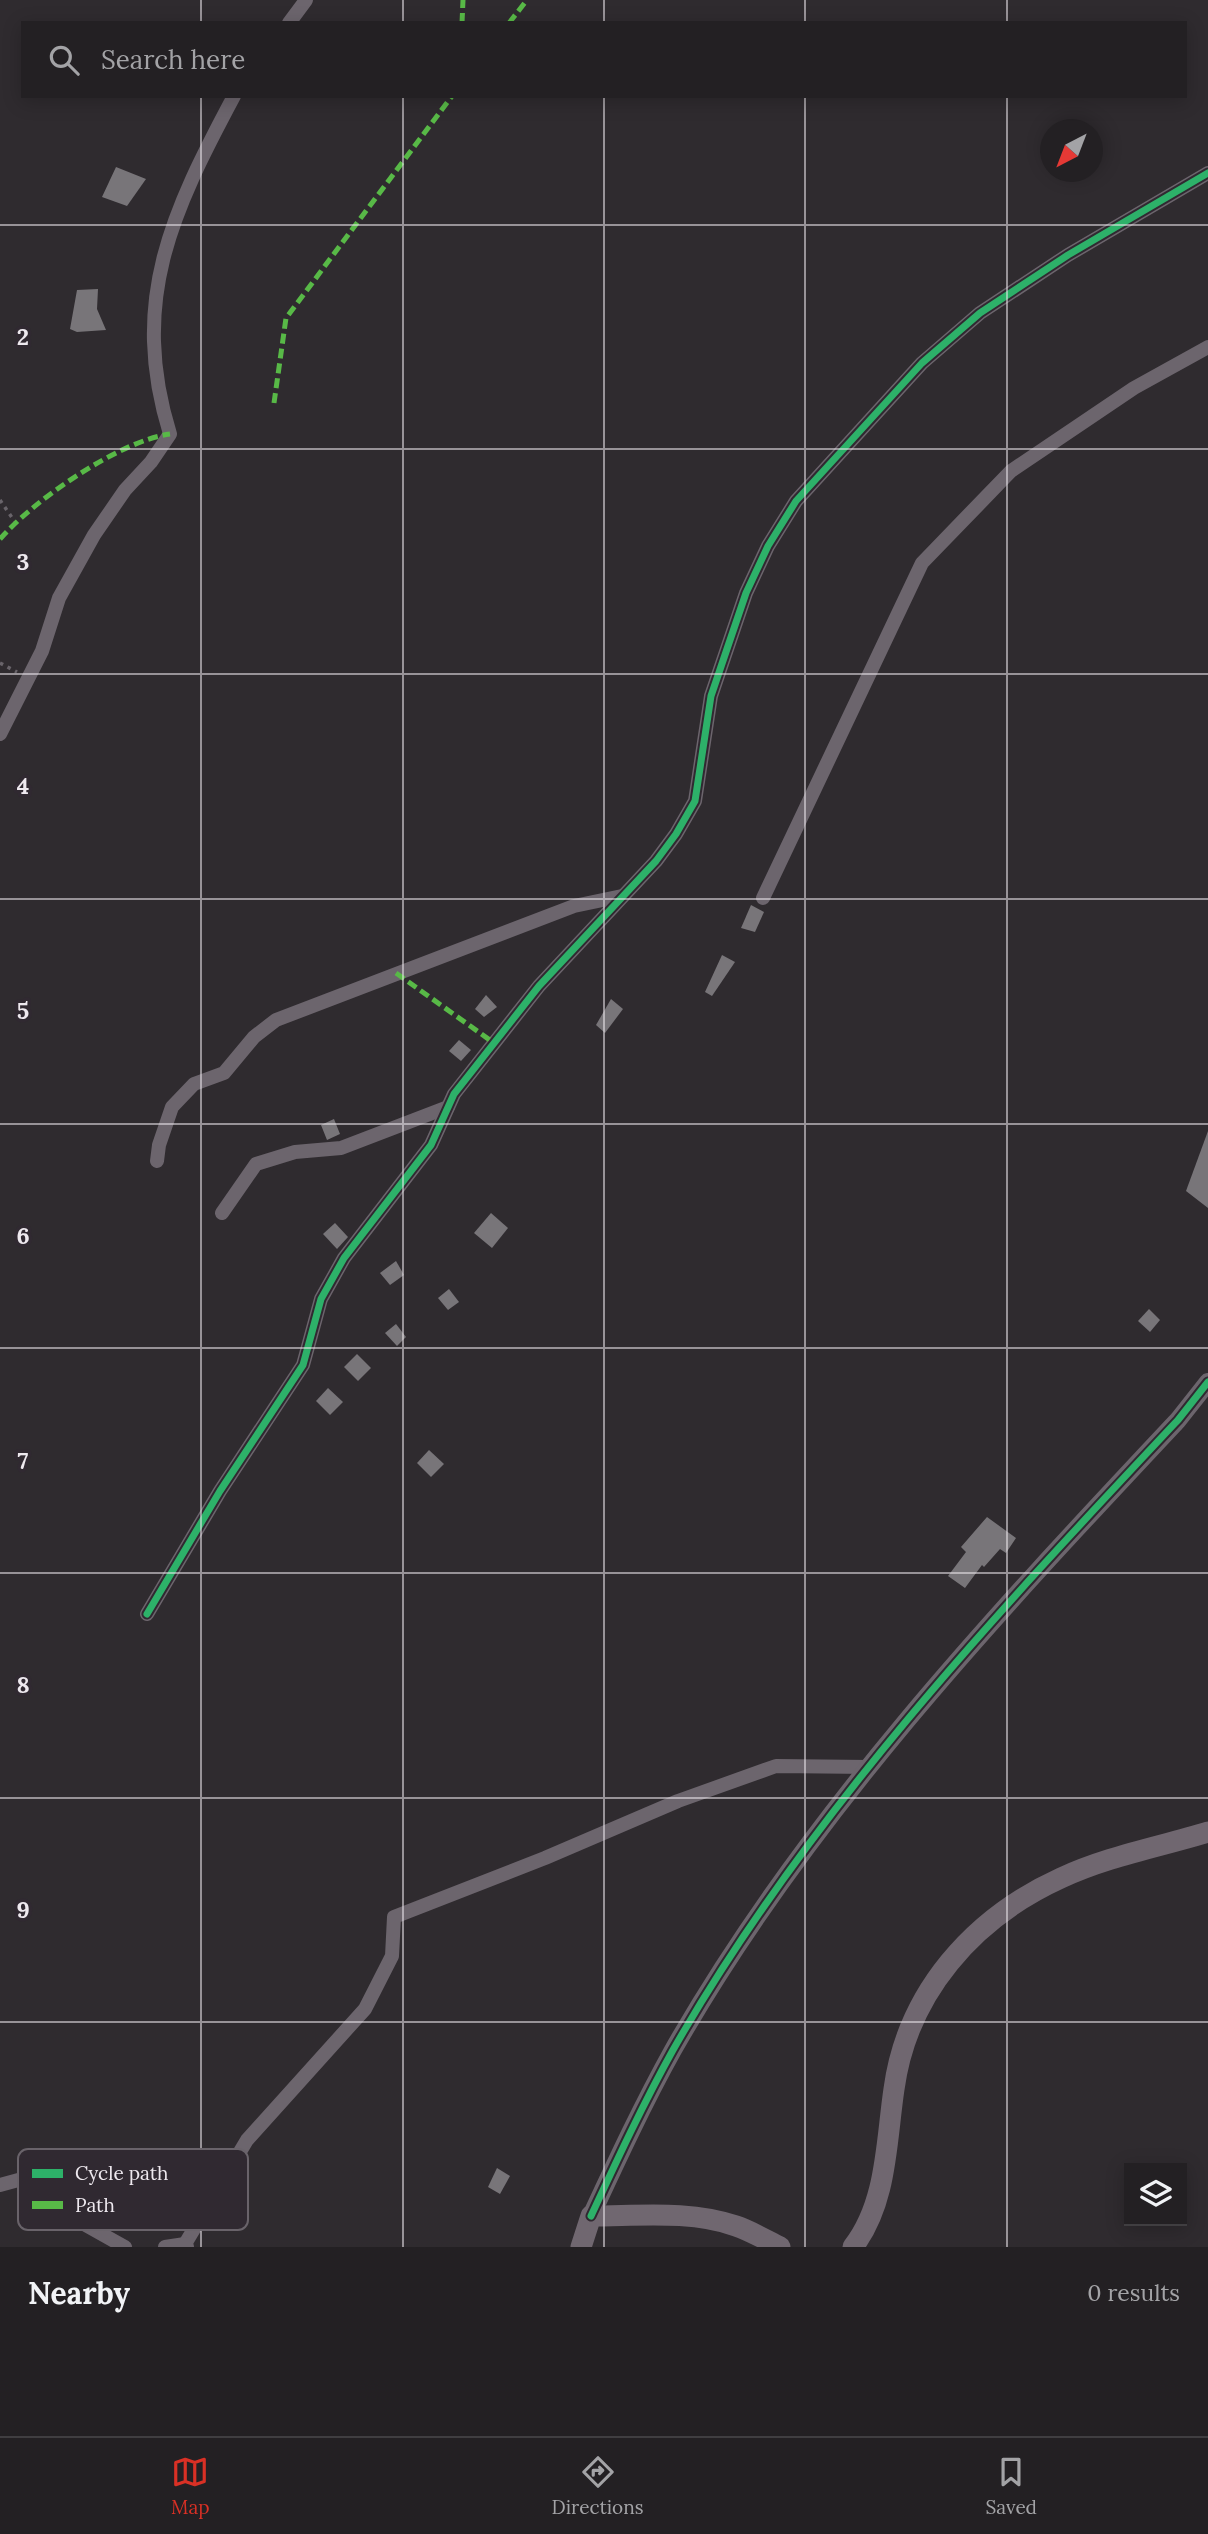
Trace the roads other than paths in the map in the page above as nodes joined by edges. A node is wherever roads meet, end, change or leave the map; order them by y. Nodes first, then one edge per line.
1 (306, 0) edge
2 (290, 21) edge
3 (233, 98) edge
4 (1208, 173) edge
5 (1208, 347) edge
6 (0, 734) edge
7 (622, 897) junction
8 (763, 898) dead end
9 (448, 1107) junction
10 (157, 1161) dead end
11 (222, 1213) dead end
12 (1208, 1382) edge
13 (147, 1614) dead end
14 (870, 1767) junction
15 (1208, 1832) edge
16 (242, 2149) edge
17 (18, 2180) edge
18 (0, 2185) edge
19 (591, 2216) junction
20 (95, 2230) edge
21 (186, 2245) edge
22 (125, 2247) edge
23 (165, 2247) edge
24 (581, 2247) edge
25 (780, 2247) edge
26 (853, 2247) edge

1 - 2 street
3 - 6 street
4 - 7 street
5 - 8 street
7 - 9 street
7 - 10 street
9 - 11 street
9 - 13 street
12 - 14 street
14 - 16 street
14 - 19 street
15 - 26 main road
17 - 18 street
19 - 24 main road
19 - 25 main road
20 - 22 street
21 - 23 street

